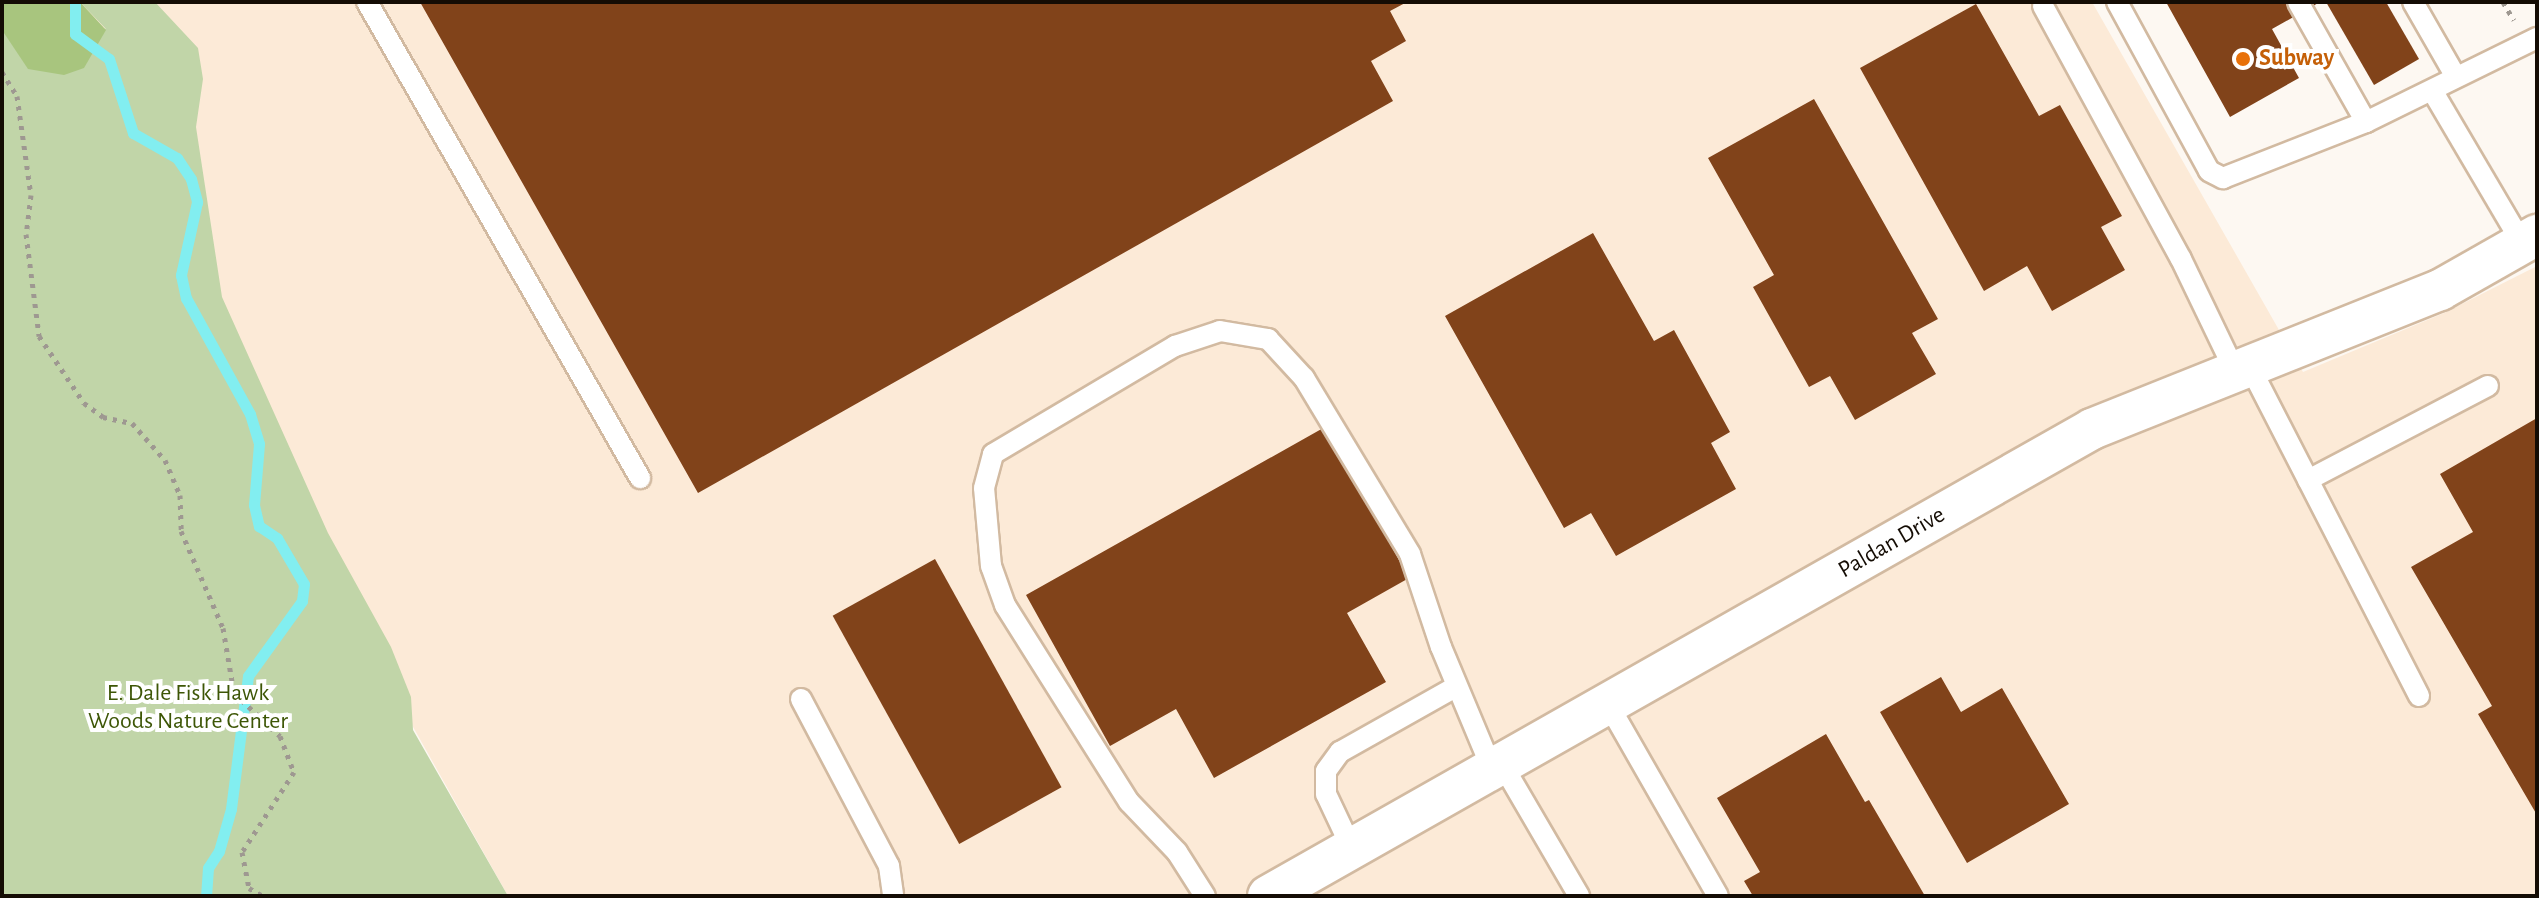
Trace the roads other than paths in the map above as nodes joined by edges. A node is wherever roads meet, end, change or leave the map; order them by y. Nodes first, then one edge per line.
1 (367, 2) edge
2 (2117, 2) edge
3 (2298, 2) edge
4 (2413, 2) edge
5 (2043, 6) dead end
6 (2537, 38) edge
7 (2456, 77) junction
8 (2433, 92) junction
9 (2366, 122) junction
10 (2529, 239) edge
11 (2242, 368) junction
12 (2488, 386) dead end
13 (640, 478) dead end
14 (2308, 480) junction
15 (1457, 686) junction
16 (2419, 696) dead end
17 (801, 699) dead end
18 (1608, 704) junction
19 (1497, 766) junction
20 (1352, 849) junction
21 (893, 896) edge
22 (1205, 896) edge
23 (1268, 896) edge
24 (1579, 896) edge
25 (1718, 896) edge

1 - 13 lane
2 - 9 lane
3 - 9 lane
4 - 7 lane
5 - 11 lane
6 - 7 lane
7 - 8 lane
8 - 9 lane
8 - 10 lane
10 - 11 street, Paldan Drive
11 - 14 lane
11 - 18 street, Paldan Drive
12 - 14 lane
14 - 16 lane
15 - 19 lane
15 - 20 lane
15 - 22 lane
17 - 21 lane
18 - 19 street, Paldan Drive
18 - 25 lane
19 - 20 street, Paldan Drive
19 - 24 lane
20 - 23 street, Paldan Drive

